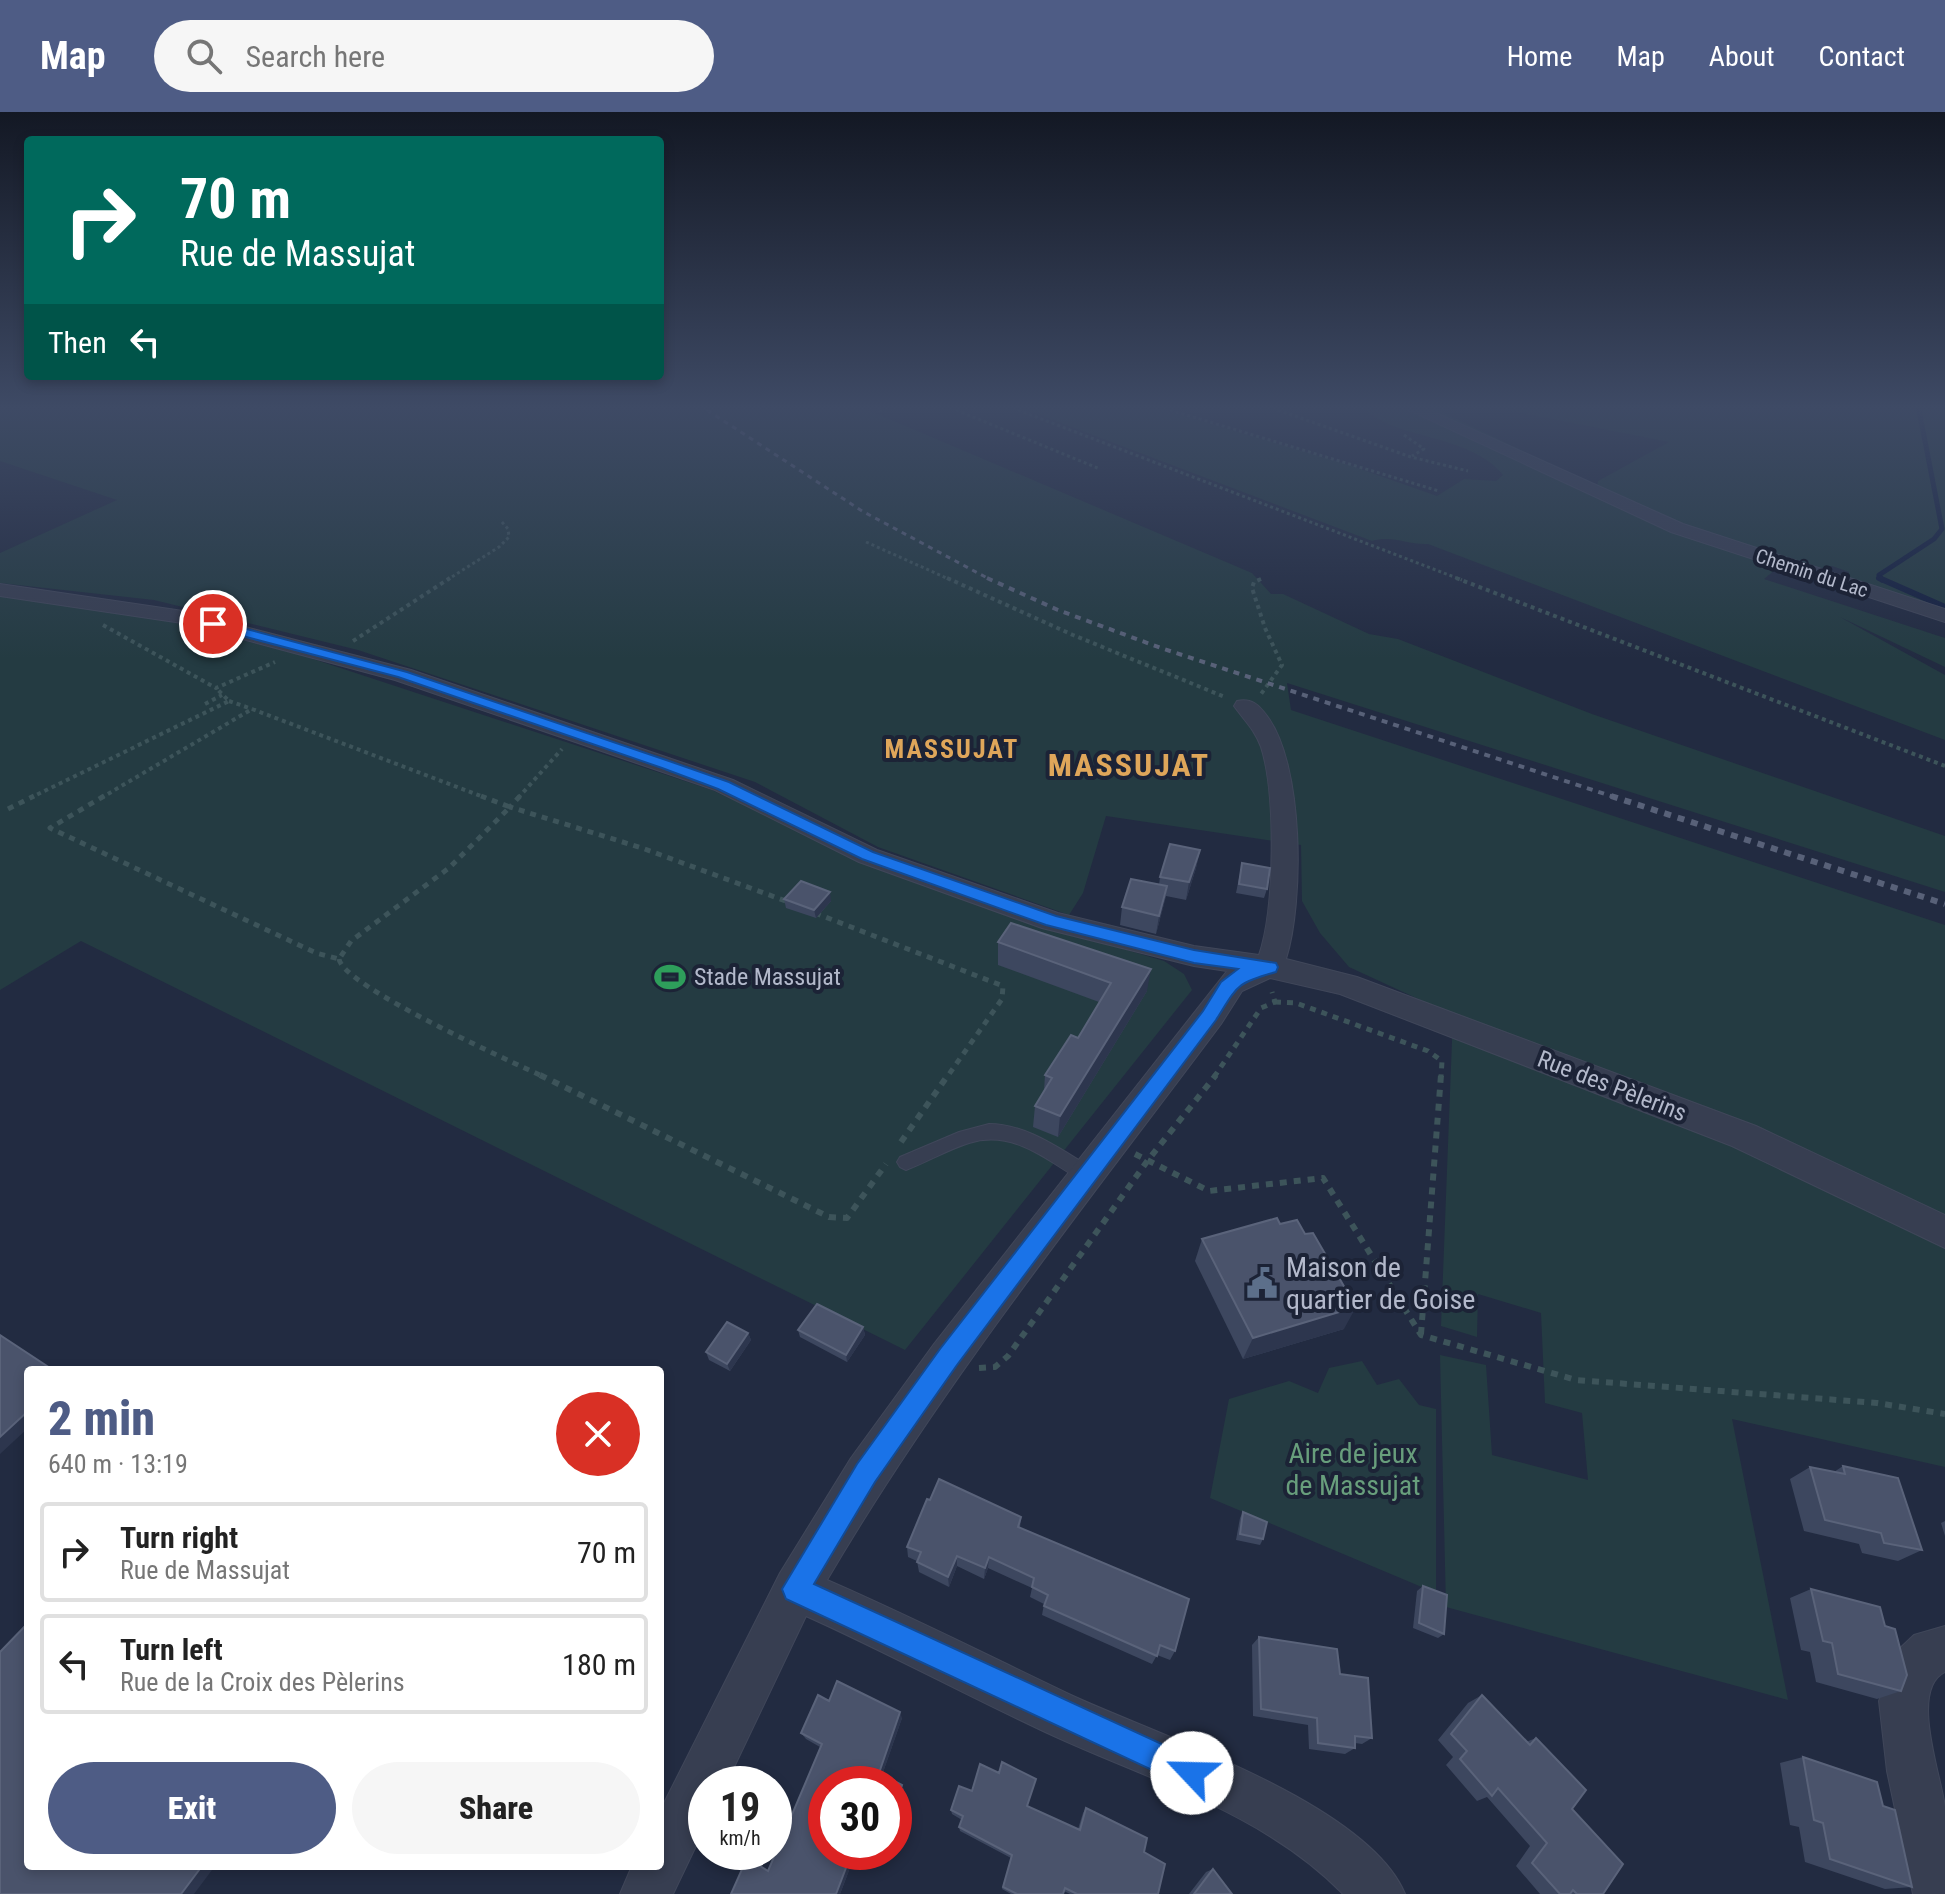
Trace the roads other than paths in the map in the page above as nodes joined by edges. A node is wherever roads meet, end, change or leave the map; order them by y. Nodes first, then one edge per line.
1 (1601, 493) edge
2 (0, 590) edge
3 (1945, 616) edge
4 (1245, 706) road end
5 (1269, 967) junction
6 (906, 1162) dead end
7 (1088, 1175) junction
8 (1945, 1232) edge
9 (796, 1589) junction
10 (1945, 1649) edge
11 (664, 1857) edge
12 (658, 1870) edge
13 (646, 1894) edge
14 (1379, 1894) edge
15 (1939, 1894) edge

1 - 3 street, Chemin du Lac
2 - 5 street, Rue des Pèlerins
4 - 5 street
5 - 7 street
5 - 8 street, Rue des Pèlerins
6 - 7 lane
7 - 9 street
9 - 11 street
9 - 14 street
10 - 15 street
12 - 13 street

